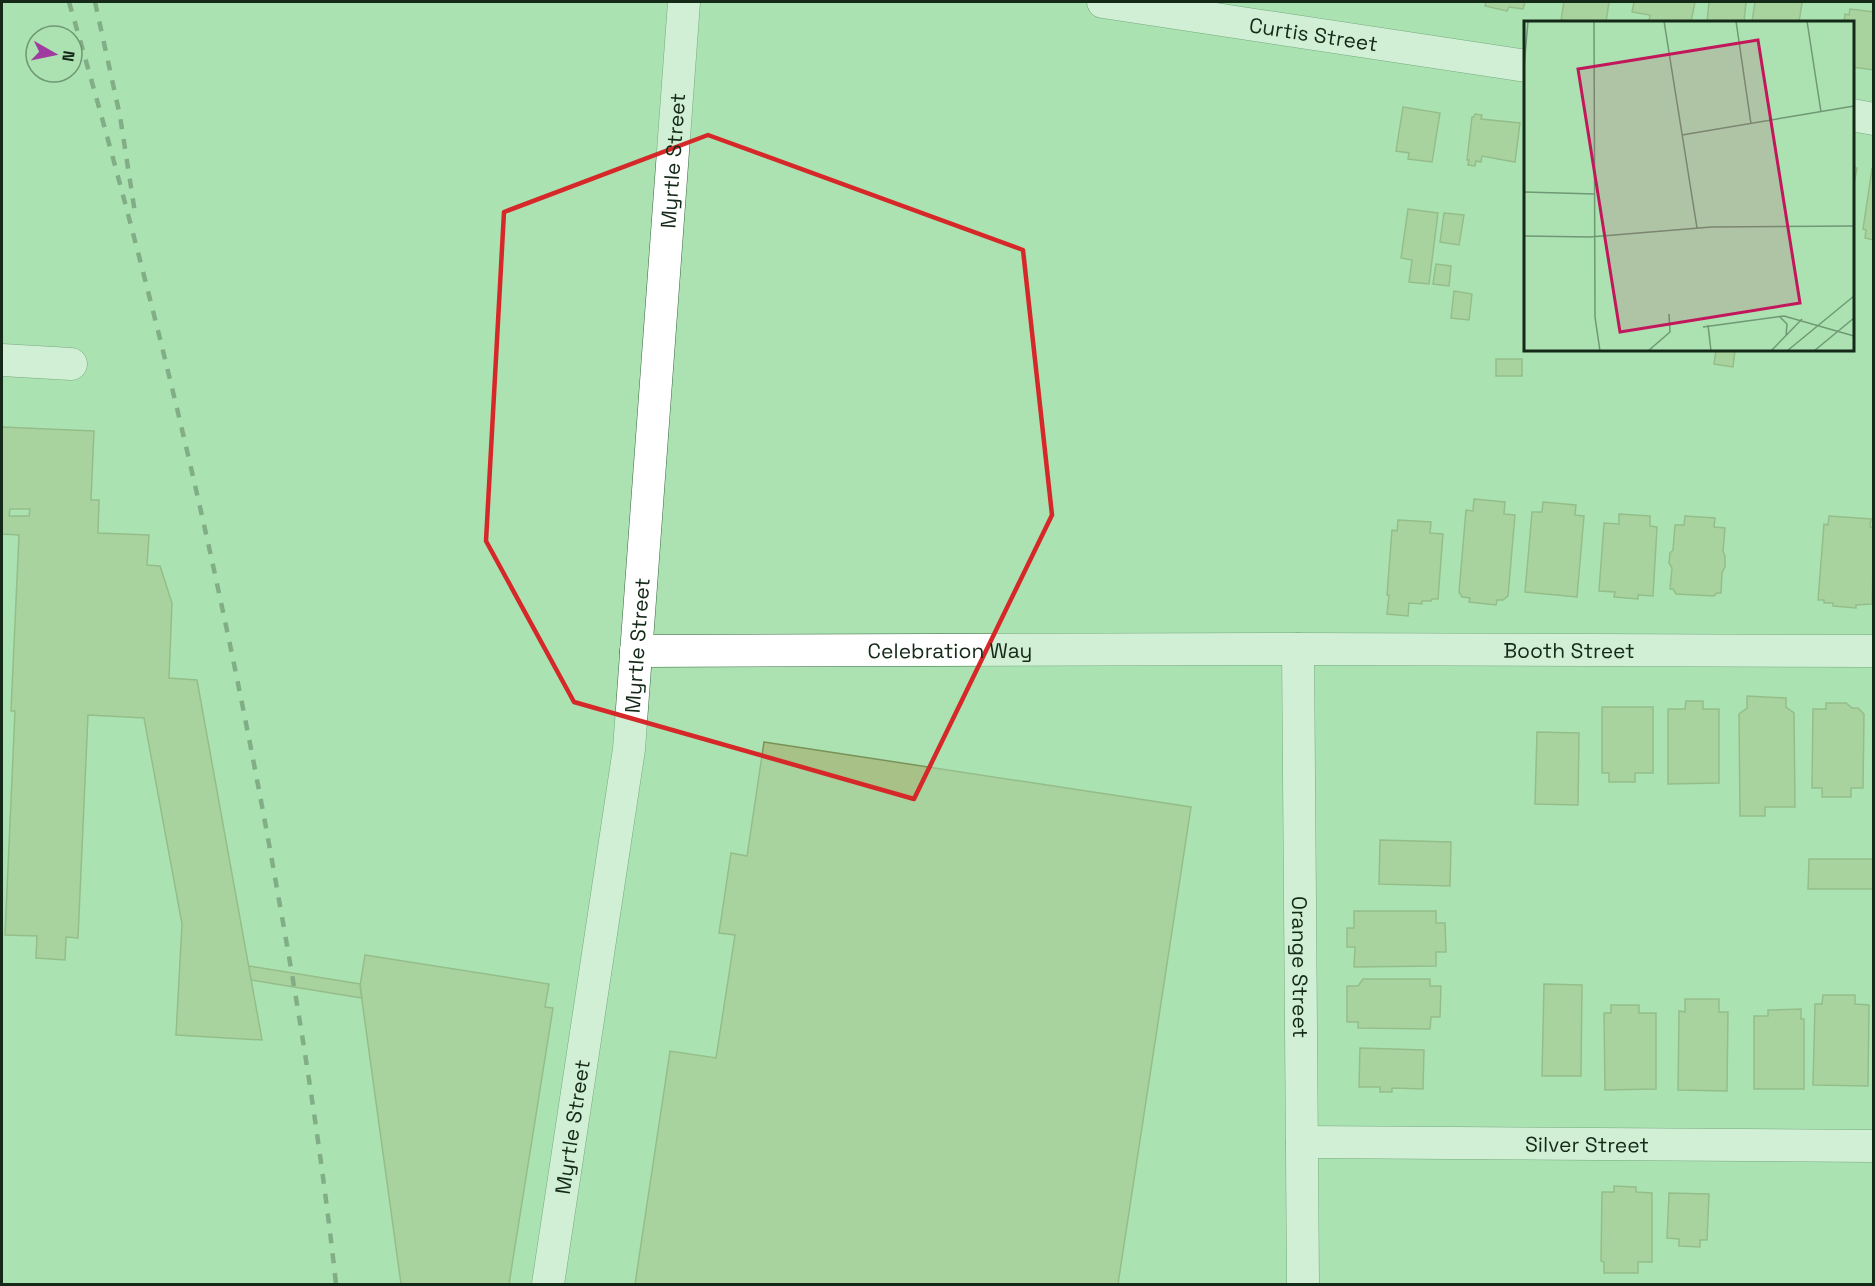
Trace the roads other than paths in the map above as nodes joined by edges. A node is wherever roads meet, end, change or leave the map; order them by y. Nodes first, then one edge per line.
1 (684, 2) edge
2 (1103, 2) edge
3 (1524, 66) edge
4 (1854, 115) edge
5 (1874, 119) edge
6 (2, 360) edge
7 (71, 364) dead end
8 (1263, 649) joint
9 (1298, 649) junction
10 (636, 651) junction
11 (1874, 651) edge
12 (1302, 1142) junction
13 (1874, 1146) edge
14 (548, 1284) edge
15 (1303, 1284) edge

1 - 10 street, Myrtle Street
2 - 3 street, Curtis Street
4 - 5 street
6 - 7 street
8 - 9 street, Booth Street
8 - 10 street, Celebration Way
9 - 11 street, Booth Street
9 - 12 street, Orange Street
10 - 14 street, Myrtle Street
12 - 13 street, Silver Street
12 - 15 street, Orange Street

